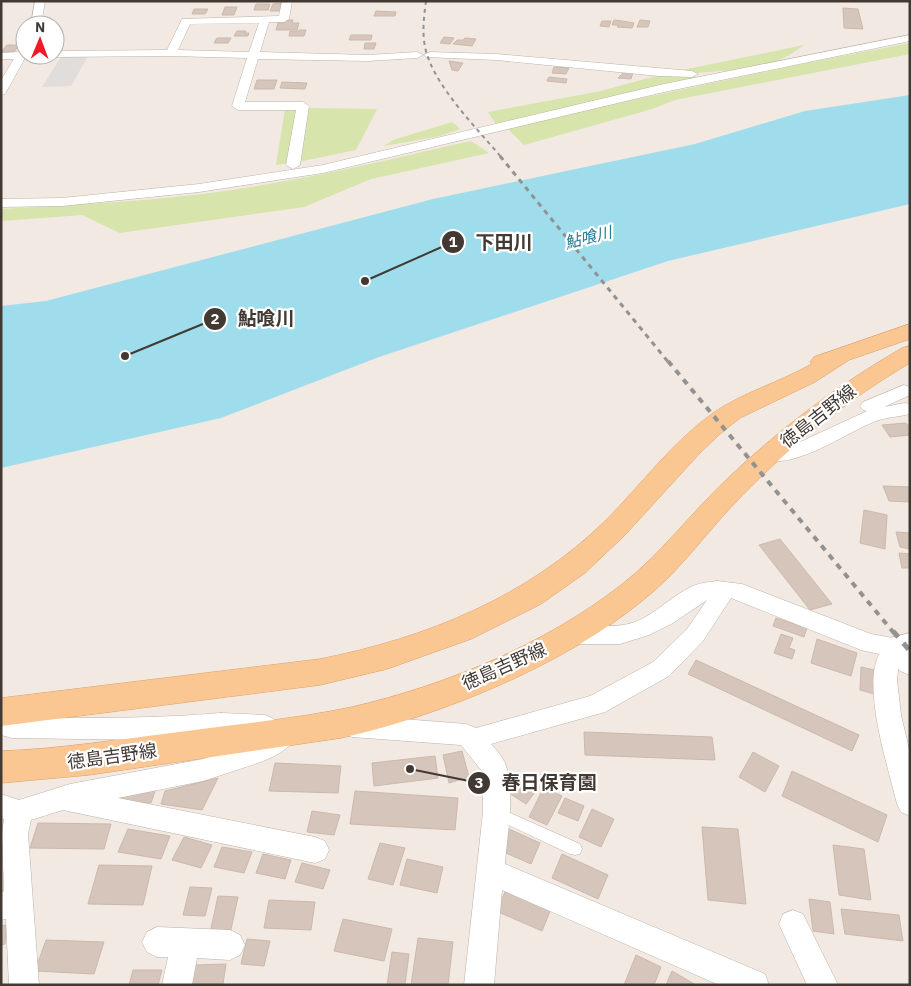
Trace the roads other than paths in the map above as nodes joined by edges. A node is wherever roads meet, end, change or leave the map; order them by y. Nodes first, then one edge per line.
1 (40, 1) edge
2 (287, 1) edge
3 (38, 15) edge
4 (265, 19) junction
5 (910, 38) edge
6 (171, 52) junction
7 (15, 54) edge
8 (65, 54) edge
9 (253, 54) junction
10 (417, 55) dead end
11 (430, 55) dead end
12 (1, 56) edge
13 (17, 65) edge
14 (723, 75) junction
15 (1, 91) edge
16 (293, 165) dead end
17 (1, 203) edge
18 (910, 331) edge
19 (910, 354) edge
20 (908, 401) edge
21 (770, 455) junction
22 (725, 590) junction
23 (570, 635) junction
24 (905, 651) edge
25 (1, 712) edge
26 (1, 724) edge
27 (333, 725) junction
28 (292, 731) junction
29 (485, 735) dead end
30 (1, 767) edge
31 (60, 799) junction
32 (910, 804) edge
33 (10, 809) edge
34 (496, 812) junction
35 (575, 849) dead end
36 (315, 850) dead end
37 (490, 871) junction
38 (10, 904) edge
39 (793, 924) dead end
40 (157, 942) dead end
41 (186, 943) junction
42 (230, 945) dead end
43 (24, 985) edge
44 (177, 985) edge
45 (479, 985) edge
46 (754, 985) edge
47 (823, 985) edge

1 - 3 street
2 - 4 street
4 - 6 street
4 - 9 street
5 - 14 street
6 - 8 street
6 - 9 street
7 - 12 street
9 - 10 street
9 - 16 street
11 - 14 street
13 - 15 street
14 - 17 street
18 - 25 main road, 徳島吉野線
19 - 21 main road, 徳島吉野線
20 - 21 street
21 - 23 main road, 徳島吉野線
22 - 23 street
22 - 24 street
22 - 29 street
23 - 27 main road, 徳島吉野線
24 - 32 street
26 - 28 street
27 - 28 main road, 徳島吉野線
27 - 34 street
28 - 30 main road, 徳島吉野線
28 - 31 street
31 - 33 street
31 - 36 street
33 - 38 street
34 - 35 lane
34 - 37 street
37 - 45 street
37 - 46 street
38 - 43 street
39 - 47 street
40 - 41 street
41 - 42 street
41 - 44 street

